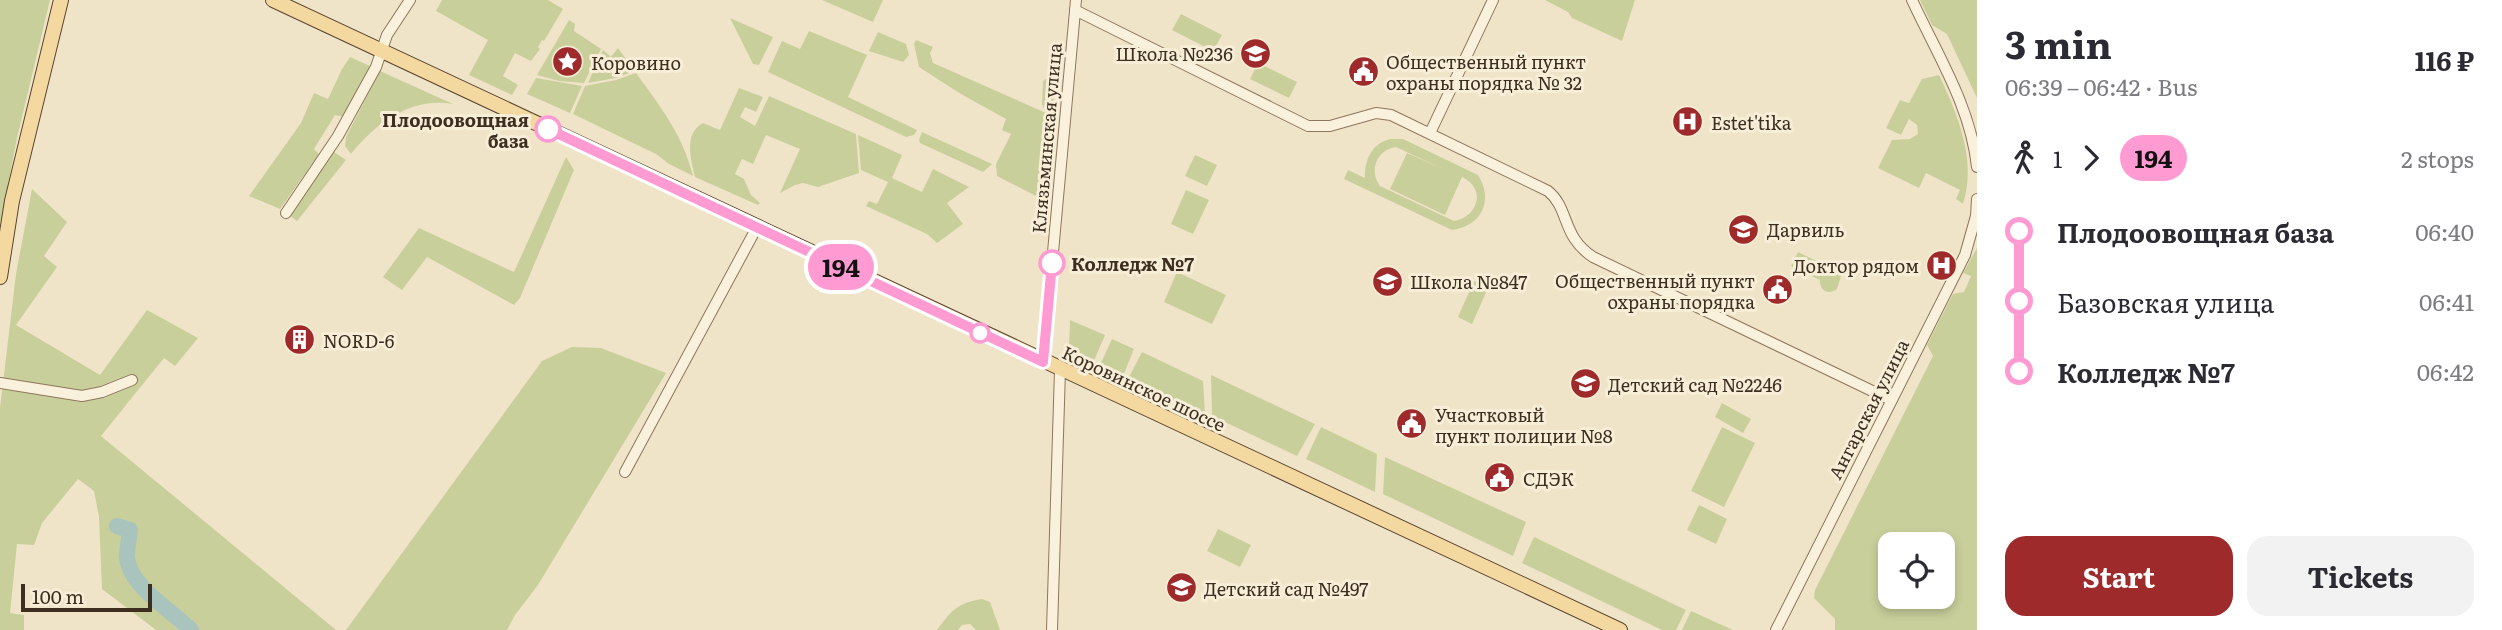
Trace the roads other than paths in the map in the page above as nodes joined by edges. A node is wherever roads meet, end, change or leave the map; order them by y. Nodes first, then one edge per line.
1 (61, 0) edge
2 (273, 0) edge
3 (410, 0) edge
4 (1493, 0) edge
5 (1912, 0) edge
6 (1076, 5) edge
7 (382, 51) junction
8 (1430, 133) junction
9 (1977, 167) edge
10 (1977, 199) edge
11 (286, 213) dead end
12 (757, 227) junction
13 (0, 277) edge
14 (1043, 362) junction
15 (1060, 370) junction
16 (132, 380) dead end
17 (0, 383) edge
18 (1891, 400) junction
19 (625, 472) dead end
20 (1052, 630) edge
21 (1620, 630) edge
22 (1776, 630) edge

1 - 13 main road
2 - 7 main road, Коровинское шоссе
3 - 7 street
4 - 8 street
5 - 9 street
6 - 8 street
6 - 14 street, Клязьминская улица
7 - 11 street
7 - 12 main road, Коровинское шоссе
8 - 18 street
10 - 18 street, Ангарская улица
12 - 14 main road, Коровинское шоссе
12 - 19 street
14 - 15 main road, Коровинское шоссе
15 - 20 street
15 - 21 main road, Коровинское шоссе
16 - 17 street
18 - 22 street, Ангарская улица

